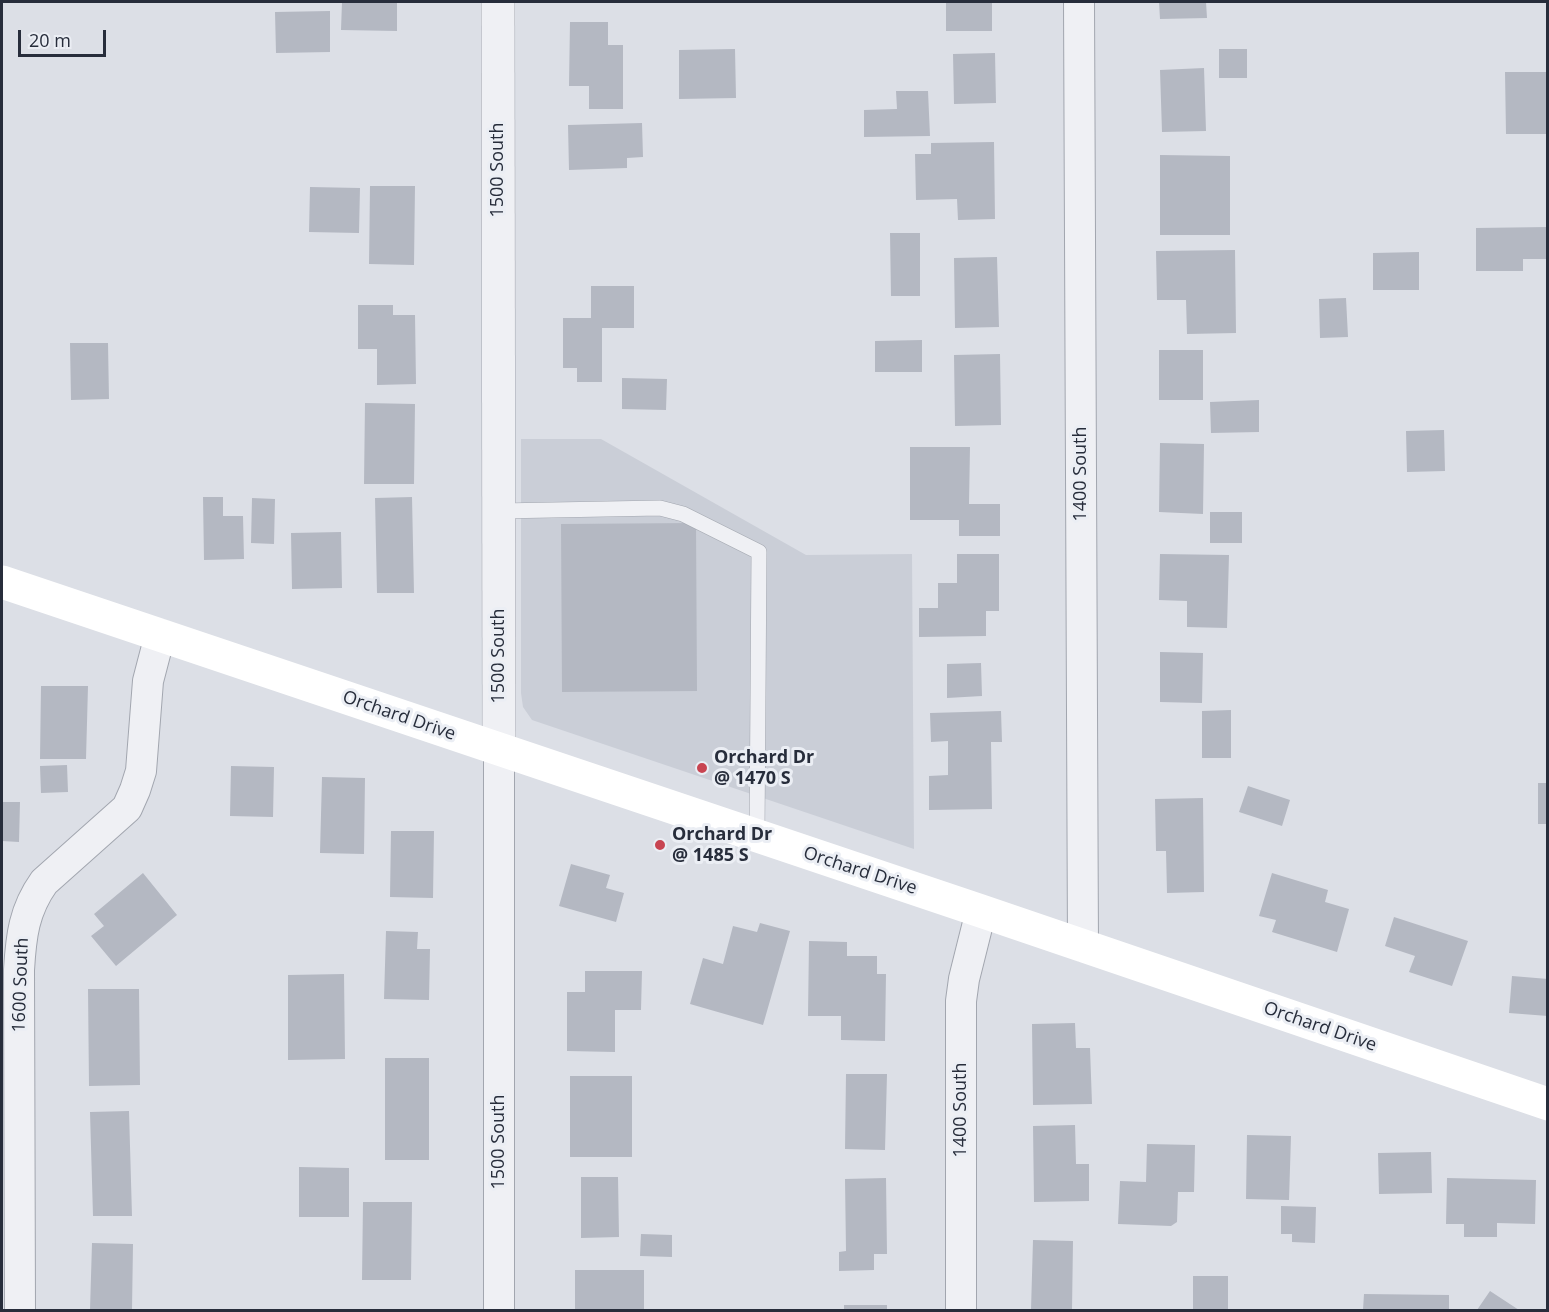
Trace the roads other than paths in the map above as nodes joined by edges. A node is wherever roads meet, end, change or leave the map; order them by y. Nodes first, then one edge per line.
1 (498, 2) edge
2 (1079, 2) edge
3 (499, 511) junction
4 (2, 582) edge
5 (160, 635) junction
6 (499, 750) junction
7 (757, 836) junction
8 (981, 911) junction
9 (1083, 946) junction
10 (1548, 1104) edge
11 (20, 1311) edge
12 (499, 1311) edge
13 (961, 1311) edge

1 - 3 street, 1500 South
2 - 9 street, 1400 South
3 - 6 street, 1500 South
3 - 7 lane
4 - 5 main road, Orchard Drive
5 - 6 main road, Orchard Drive
5 - 11 street, 1600 South
6 - 7 main road, Orchard Drive
6 - 12 street, 1500 South
7 - 8 main road, Orchard Drive
8 - 9 main road, Orchard Drive
8 - 13 street, 1400 South
9 - 10 main road, Orchard Drive

